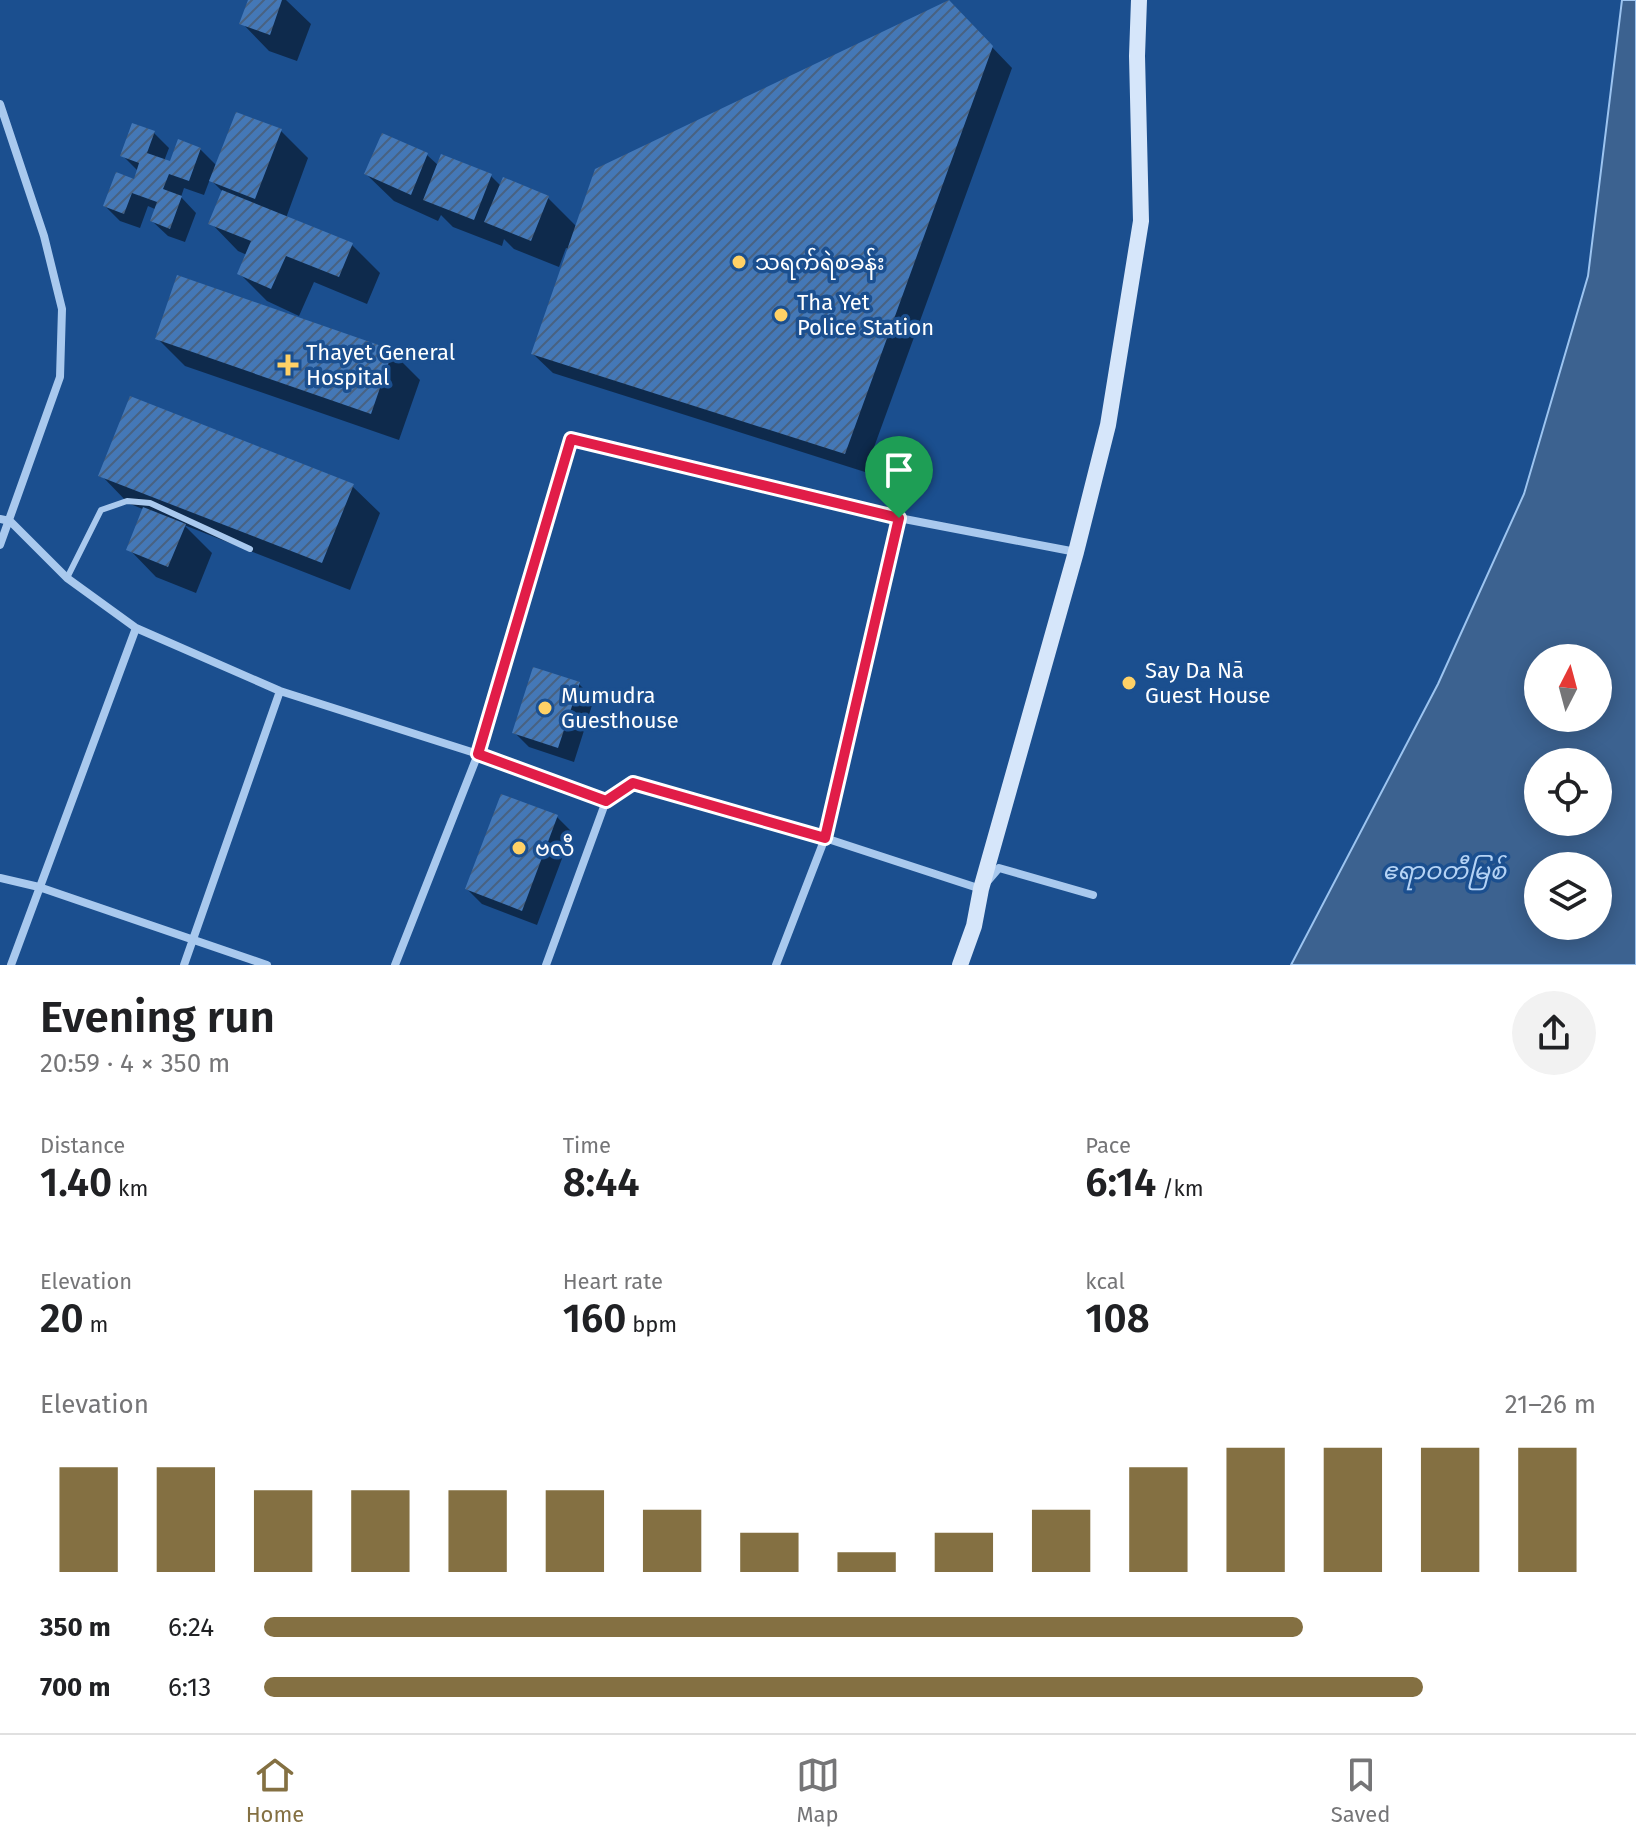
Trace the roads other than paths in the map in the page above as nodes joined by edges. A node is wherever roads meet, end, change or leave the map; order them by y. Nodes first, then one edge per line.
1 (1139, 0) edge
2 (0, 104) edge
3 (899, 518) junction
4 (5, 520) edge
5 (0, 545) edge
6 (250, 549) dead end
7 (1076, 552) junction
8 (67, 578) junction
9 (136, 628) junction
10 (280, 691) junction
11 (478, 754) junction
12 (606, 801) junction
13 (825, 838) junction
14 (0, 878) edge
15 (39, 887) junction
16 (981, 889) junction
17 (1093, 895) dead end
18 (193, 940) junction
19 (11, 965) edge
20 (184, 965) edge
21 (267, 965) edge
22 (395, 965) edge
23 (546, 965) edge
24 (776, 965) edge
25 (960, 965) edge

1 - 7 main road
2 - 4 street
3 - 7 street
3 - 11 street
3 - 13 street
4 - 5 street
4 - 8 street
6 - 8 lane
7 - 16 main road
8 - 9 street
9 - 10 street
9 - 15 street
10 - 11 street
10 - 18 street
11 - 12 street
11 - 22 street
12 - 13 street
12 - 23 street
13 - 16 street
13 - 24 street
14 - 15 street
15 - 18 street
15 - 19 street
16 - 17 street
16 - 25 main road
18 - 20 street
18 - 21 street

